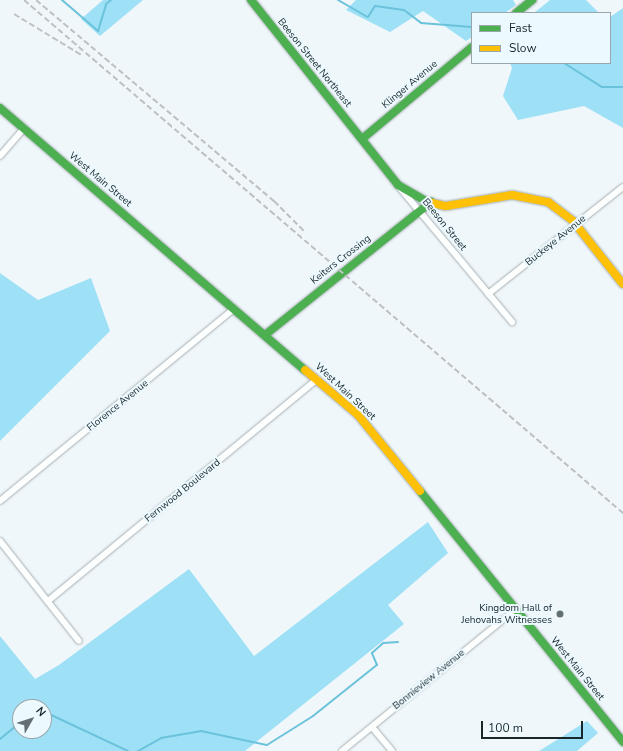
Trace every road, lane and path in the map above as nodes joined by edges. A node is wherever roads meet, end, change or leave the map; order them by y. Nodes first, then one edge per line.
1 (250, 0) edge
2 (532, 0) edge
3 (517, 12) edge
4 (471, 49) edge
5 (0, 108) edge
6 (24, 128) junction
7 (362, 139) junction
8 (0, 156) edge
9 (398, 185) junction
10 (623, 187) edge
11 (431, 202) junction
12 (420, 212) junction
13 (576, 225) junction
14 (623, 284) edge
15 (488, 294) junction
16 (234, 308) junction
17 (512, 322) dead end
18 (265, 335) junction
19 (317, 379) junction
20 (0, 501) edge
21 (0, 540) edge
22 (48, 601) junction
23 (516, 609) junction
24 (80, 641) dead end
25 (372, 726) junction
26 (623, 742) edge
27 (342, 751) edge
28 (392, 751) edge

1 - 7 street, Beeson Street Northeast
2 - 3 street
4 - 7 street, Klinger Avenue
5 - 6 street, West Main Street
6 - 8 street
6 - 16 street, West Main Street
7 - 9 street, Beeson Street
9 - 11 street
9 - 12 street, Beeson Street
10 - 13 street, Buckeye Avenue
11 - 12 street, Keiters Crossing
11 - 13 street
12 - 15 street, Beeson Street
12 - 18 street, Keiters Crossing
13 - 14 street
13 - 15 street, Buckeye Avenue
15 - 17 street, Beeson Street
16 - 18 street, West Main Street
16 - 20 street, Florence Avenue
18 - 19 street, West Main Street
19 - 22 street, Fernwood Boulevard
19 - 23 street, West Main Street
21 - 22 street
22 - 24 street
23 - 25 street, Bonnieview Avenue
23 - 26 street, West Main Street
25 - 27 street, Bonnieview Avenue
25 - 28 street

